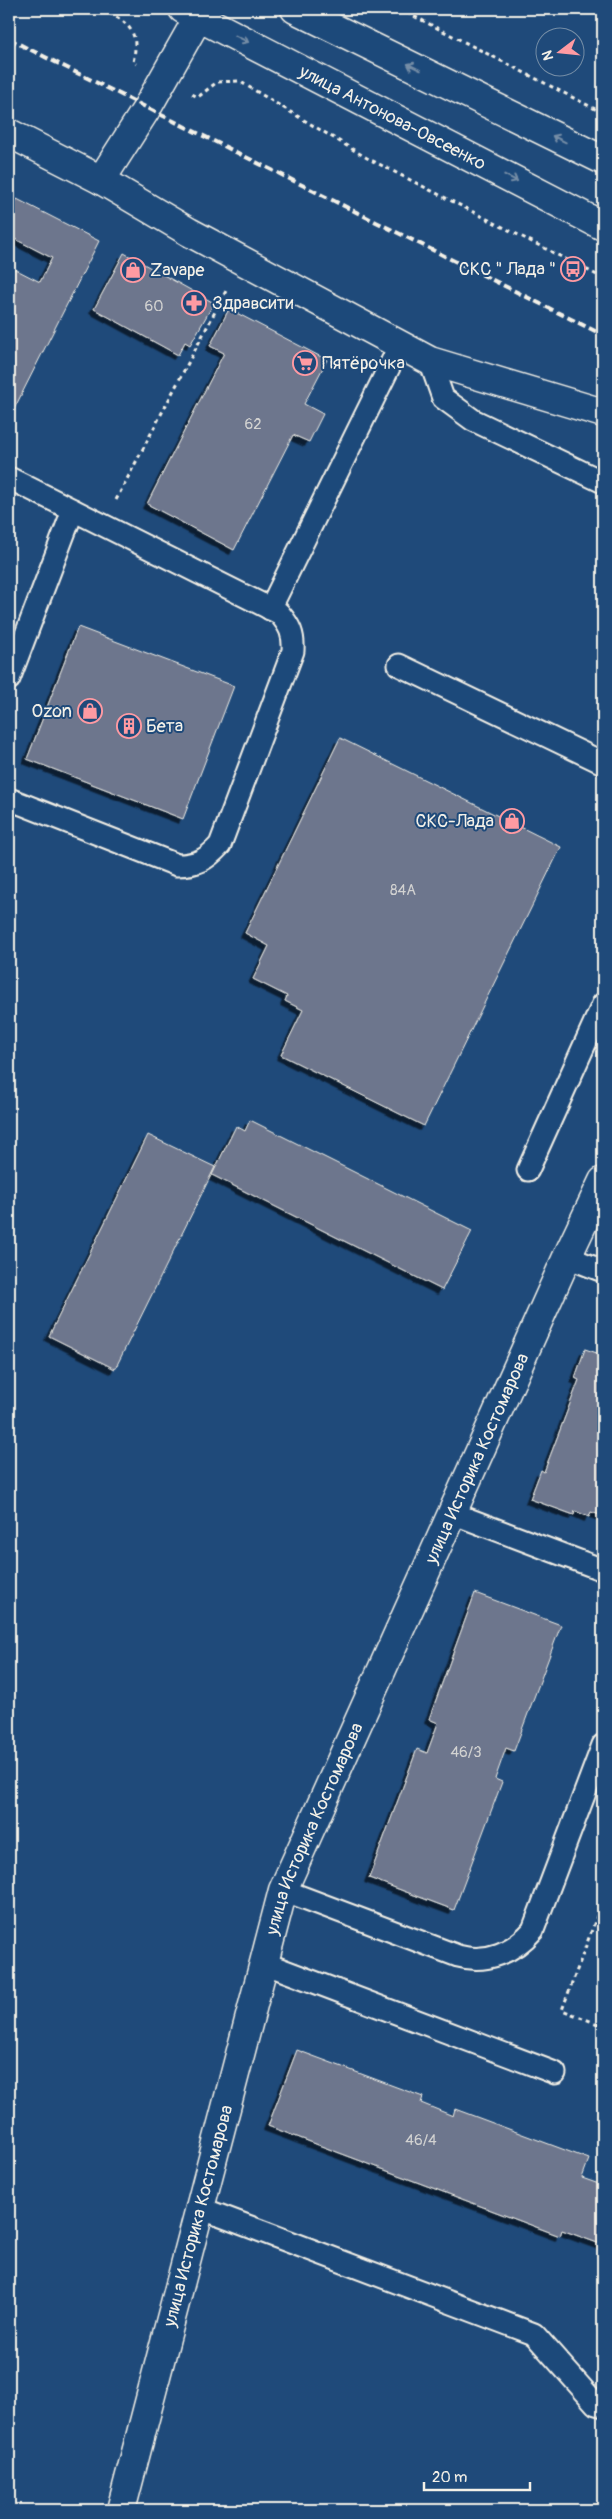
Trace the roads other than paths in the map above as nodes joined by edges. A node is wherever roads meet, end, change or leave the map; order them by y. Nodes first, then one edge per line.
1 (295, 9) edge
2 (195, 11) edge
3 (9, 133) edge
4 (603, 160) edge
5 (101, 180) junction
6 (603, 226) edge
7 (400, 346) junction
8 (430, 361) junction
9 (603, 413) edge
10 (9, 478) edge
11 (603, 482) edge
12 (73, 510) junction
13 (270, 608) junction
14 (399, 665) dead end
15 (9, 679) edge
16 (603, 763) edge
17 (9, 799) edge
18 (603, 1004) edge
19 (528, 1170) dead end
20 (603, 1181) edge
21 (567, 1258) junction
22 (603, 1271) edge
23 (452, 1513) junction
24 (603, 1570) edge
25 (603, 1744) edge
26 (283, 1890) junction
27 (264, 1963) junction
28 (555, 2072) dead end
29 (200, 2208) junction
30 (603, 2406) edge
31 (121, 2510) edge

4 -> 1 main road
2 - 5 main road
2 -> 6 main road, улица Антонова-Овсеенко
3 - 5 main road
5 - 7 main road
7 - 8 main road
7 - 13 lane
8 - 9 main road
8 - 11 lane
10 - 12 lane
12 - 13 lane
12 - 15 lane
13 - 17 lane
14 - 16 lane
18 - 19 lane
20 - 21 main road, улица Историка Костомарова
21 - 22 lane
21 - 23 main road, улица Историка Костомарова
23 - 24 lane
23 - 26 main road, улица Историка Костомарова
25 - 26 lane
26 - 27 main road, улица Историка Костомарова
27 - 28 lane
27 - 29 main road, улица Историка Костомарова
29 - 30 lane
29 - 31 main road, улица Историка Костомарова

